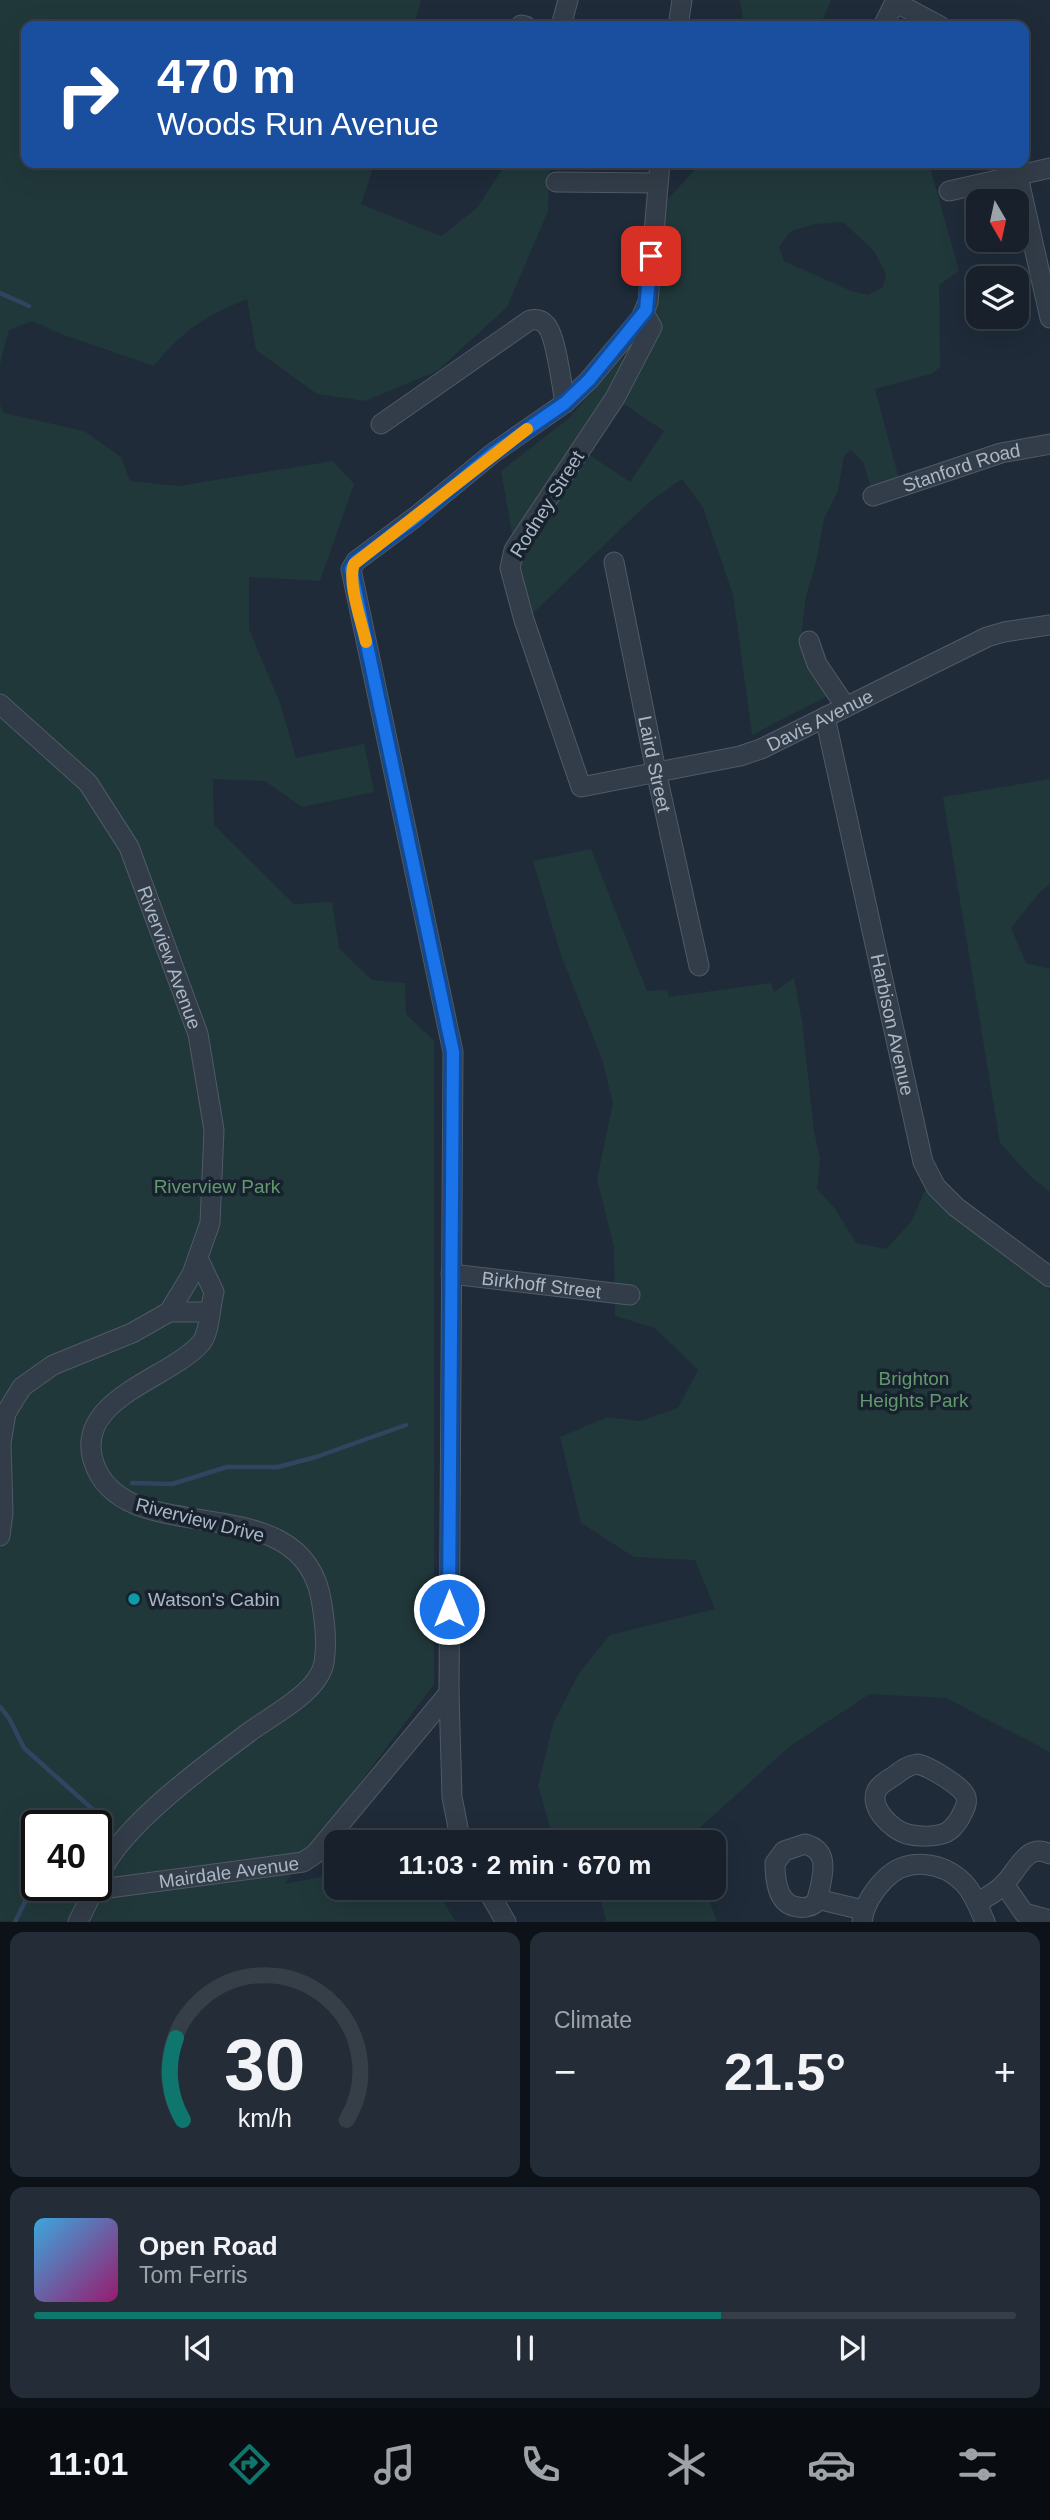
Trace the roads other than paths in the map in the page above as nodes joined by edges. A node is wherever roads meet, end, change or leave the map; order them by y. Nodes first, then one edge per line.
1 (568, 0) edge
2 (682, 0) edge
3 (895, 1) edge
4 (562, 21) edge
5 (679, 21) edge
6 (885, 21) edge
7 (931, 21) edge
8 (660, 168) edge
9 (1050, 168) edge
10 (1016, 169) edge
11 (556, 181) dead end
12 (658, 183) junction
13 (949, 191) dead end
14 (644, 313) junction
15 (1050, 318) edge
16 (565, 403) junction
17 (381, 424) dead end
18 (1050, 444) edge
19 (873, 496) dead end
20 (614, 562) dead end
21 (1050, 625) edge
22 (809, 640) dead end
23 (0, 704) edge
24 (846, 707) junction
25 (825, 718) junction
26 (656, 771) junction
27 (581, 787) joint
28 (699, 966) dead end
29 (198, 1258) junction
30 (451, 1274) junction
31 (1050, 1277) edge
32 (630, 1295) dead end
33 (169, 1312) junction
34 (208, 1312) junction
35 (0, 1536) edge
36 (449, 1693) junction
37 (458, 1830) edge
38 (910, 1835) junction
39 (112, 1854) edge
40 (1050, 1854) edge
41 (911, 1863) junction
42 (112, 1884) edge
43 (1004, 1884) junction
44 (817, 1899) dead end
45 (493, 1900) edge
46 (88, 1901) edge
47 (977, 1903) junction
48 (863, 1916) edge
49 (1050, 1920) edge
50 (78, 1922) edge
51 (506, 1922) edge
52 (985, 1922) edge

1 - 4 street
2 - 5 street
3 - 6 street
3 - 7 street
8 - 12 street
9 - 10 street
10 - 13 street
10 - 15 street
11 - 12 street
12 - 14 street
14 - 16 street
14 - 27 street, Rodney Street
16 - 17 street
16 - 30 street
18 - 19 street, Stanford Road
20 - 26 street, Laird Street
21 - 24 street, Davis Avenue
22 - 24 street
23 - 29 street, Riverview Avenue
24 - 25 street, Davis Avenue
25 - 26 street, Davis Avenue
25 - 31 street, Harbison Avenue
26 - 27 street, Davis Avenue
26 - 28 street, Laird Street
29 - 33 street, Riverview Avenue
29 - 34 street
30 - 32 street, Birkhoff Street
30 - 36 street
33 - 34 street, Riverview Avenue
33 - 35 street, Riverview Avenue
34 - 39 street, Riverview Drive
36 - 37 street
36 - 42 street, Mairdale Avenue
38 - 38 street
38 - 41 street
40 - 43 street
41 - 47 street
41 - 48 street
43 - 47 street
43 - 49 street
44 - 48 street
45 - 51 street
46 - 50 street
47 - 52 street

